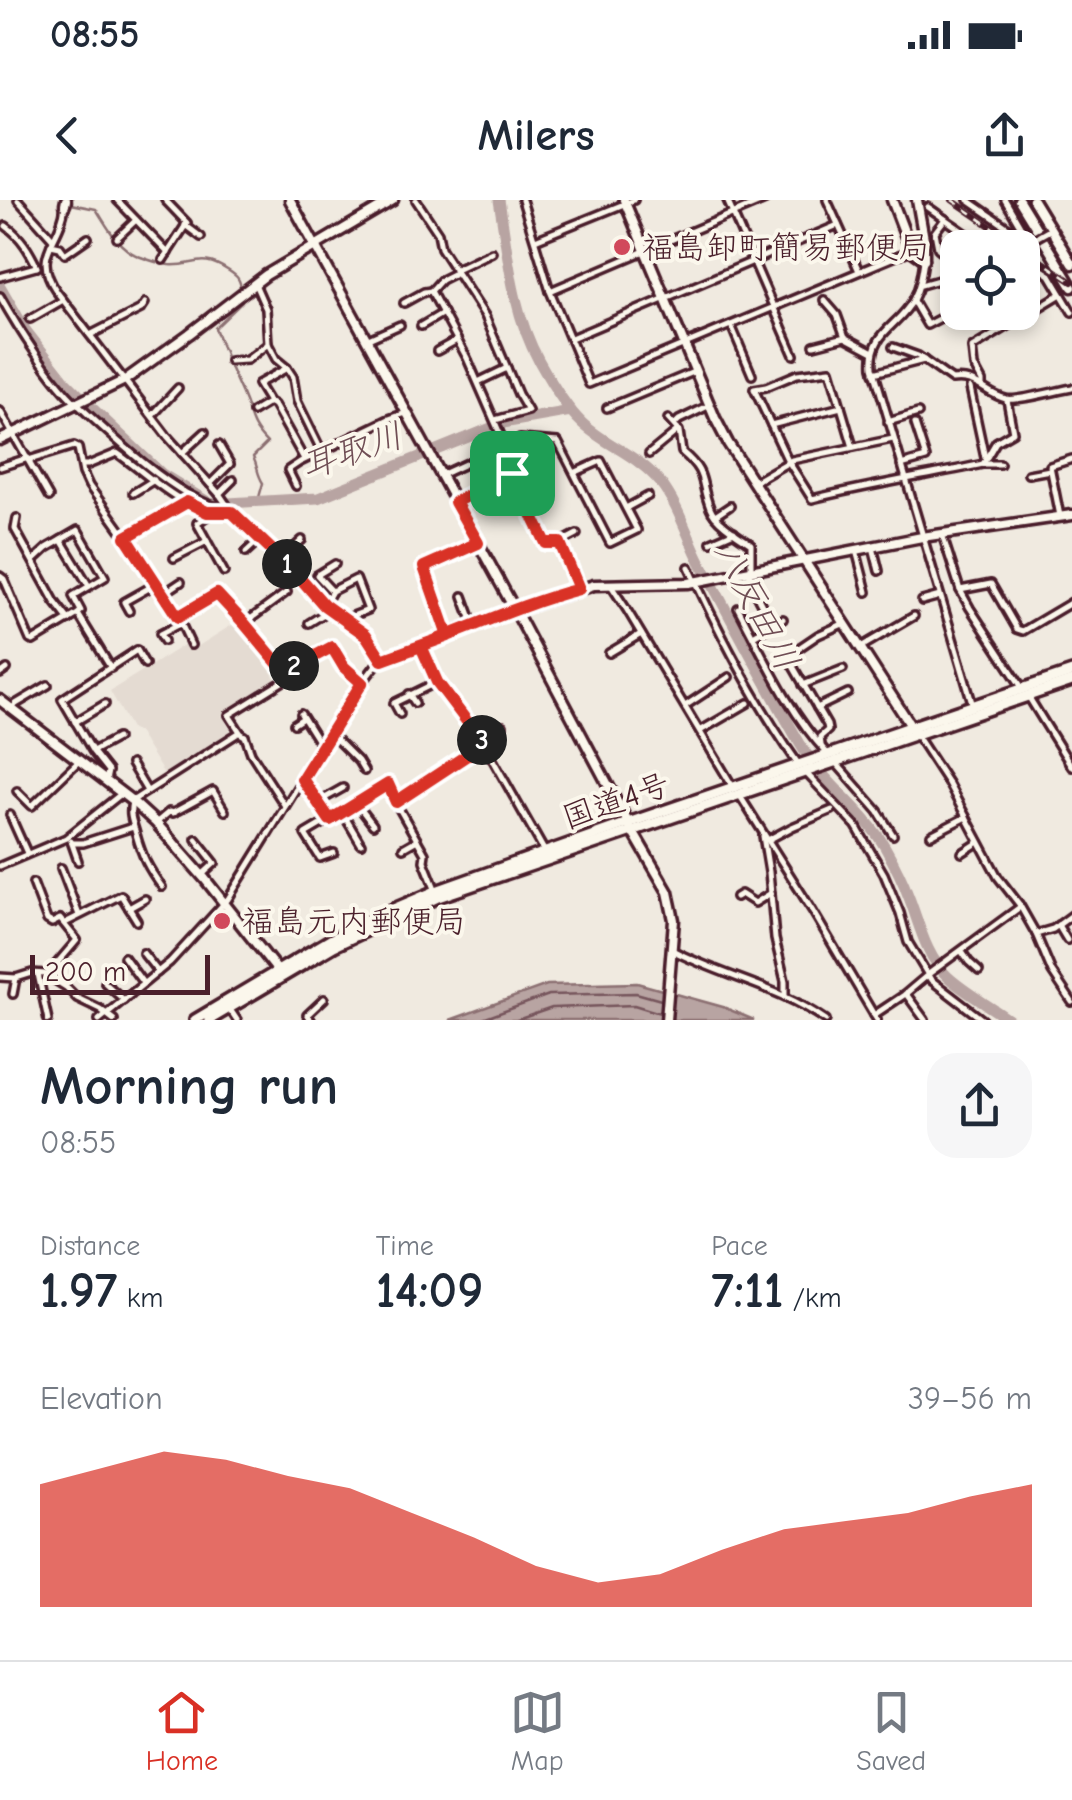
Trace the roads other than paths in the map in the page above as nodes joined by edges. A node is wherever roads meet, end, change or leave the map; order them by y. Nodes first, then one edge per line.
1 (18, 200) edge
2 (116, 200) edge
3 (166, 200) edge
4 (302, 200) edge
5 (393, 200) edge
6 (416, 200) edge
7 (522, 200) edge
8 (727, 200) edge
9 (765, 200) edge
10 (827, 200) edge
11 (892, 200) edge
12 (917, 200) edge
13 (968, 200) edge
14 (1005, 200) edge
15 (1019, 200) edge
16 (1033, 200) edge
17 (628, 201) edge
18 (66, 202) edge
19 (291, 202) edge
20 (928, 208) dead end
21 (733, 214) junction
22 (944, 219) junction
23 (136, 220) junction
24 (838, 225) junction
25 (6, 226) dead end
26 (186, 226) junction
27 (960, 230) edge
28 (1011, 230) edge
29 (1024, 230) edge
30 (1049, 230) junction
31 (1040, 234) edge
32 (200, 237) dead end
33 (88, 238) dead end
34 (117, 238) dead end
35 (534, 240) junction
36 (53, 242) junction
37 (315, 246) junction
38 (911, 250) junction
39 (940, 250) edge
40 (645, 251) junction
41 (492, 252) dead end
42 (168, 253) junction
43 (924, 259) junction
44 (163, 260) dead end
45 (753, 260) junction
46 (1072, 264) edge
47 (41, 266) junction
48 (1040, 268) edge
49 (858, 271) junction
50 (455, 272) junction
51 (0, 277) edge
52 (940, 279) edge
53 (255, 284) junction
54 (920, 285) junction
55 (1072, 287) edge
56 (550, 291) junction
57 (430, 292) junction
58 (1061, 294) junction
59 (0, 296) edge
60 (665, 298) junction
61 (63, 300) junction
62 (824, 300) dead end
63 (913, 301) junction
64 (145, 303) dead end
65 (404, 303) dead end
66 (774, 308) junction
67 (1072, 312) edge
68 (443, 313) junction
69 (940, 318) edge
70 (30, 319) dead end
71 (400, 325) dead end
72 (731, 325) junction
73 (421, 326) dead end
74 (996, 332) joint
75 (90, 335) junction
76 (845, 336) junction
77 (570, 338) junction
78 (366, 340) junction
79 (458, 340) junction
80 (268, 344) junction
81 (684, 344) junction
82 (814, 345) dead end
83 (892, 348) dead end
84 (437, 351) dead end
85 (873, 352) junction
86 (794, 355) dead end
87 (924, 360) junction
88 (230, 361) dead end
89 (287, 368) junction
90 (507, 368) junction
91 (696, 371) junction
92 (752, 374) dead end
93 (874, 374) junction
94 (125, 380) junction
95 (478, 382) junction
96 (982, 386) junction
97 (178, 388) dead end
98 (970, 388) dead end
99 (1072, 388) edge
100 (1007, 400) junction
101 (269, 402) junction
102 (78, 404) junction
103 (710, 404) junction
104 (841, 407) junction
105 (606, 408) dead end
106 (0, 411) edge
107 (253, 412) dead end
108 (918, 412) dead end
109 (406, 413) junction
110 (152, 416) junction
111 (888, 422) junction
112 (496, 424) junction
113 (915, 424) dead end
114 (673, 425) junction
115 (770, 425) junction
116 (205, 432) dead end
117 (14, 434) junction
118 (893, 439) junction
119 (0, 440) edge
120 (218, 444) dead end
121 (504, 446) junction
122 (853, 447) junction
123 (182, 452) junction
124 (322, 452) junction
125 (649, 454) dead end
126 (28, 459) junction
127 (305, 460) junction
128 (1072, 460) edge
129 (788, 461) junction
130 (985, 462) junction
131 (1000, 464) dead end
132 (82, 465) junction
133 (901, 465) junction
134 (0, 467) edge
135 (1050, 470) junction
136 (512, 473) junction
137 (574, 473) junction
138 (1028, 474) dead end
139 (441, 476) junction
140 (154, 480) junction
141 (233, 480) dead end
142 (906, 481) junction
143 (753, 482) junction
144 (210, 484) junction
145 (296, 486) dead end
146 (133, 493) dead end
147 (220, 494) junction
148 (648, 496) dead end
149 (49, 497) dead end
150 (187, 502) junction
151 (455, 502) junction
152 (730, 506) dead end
153 (626, 508) junction
154 (230, 510) junction
155 (208, 512) junction
156 (1072, 515) edge
157 (715, 516) junction
158 (1060, 516) junction
159 (16, 518) dead end
160 (734, 532) junction
161 (576, 534) dead end
162 (942, 534) junction
163 (126, 537) junction
164 (922, 537) junction
165 (61, 540) junction
166 (260, 540) junction
167 (302, 540) dead end
168 (207, 541) junction
169 (711, 542) dead end
170 (478, 543) junction
171 (560, 543) junction
172 (873, 547) junction
173 (856, 550) junction
174 (246, 552) dead end
175 (174, 558) dead end
176 (282, 559) junction
177 (33, 561) junction
178 (805, 561) junction
179 (335, 564) dead end
180 (689, 567) dead end
181 (880, 571) dead end
182 (224, 572) dead end
183 (750, 572) junction
184 (0, 576) edge
185 (181, 582) dead end
186 (697, 582) junction
187 (156, 584) junction
188 (610, 584) junction
189 (89, 586) junction
190 (579, 589) junction
191 (960, 590) junction
192 (332, 591) junction
193 (287, 592) dead end
194 (867, 592) dead end
195 (163, 594) junction
196 (462, 596) dead end
197 (940, 596) junction
198 (922, 600) dead end
199 (1072, 602) edge
200 (90, 606) dead end
201 (327, 608) junction
202 (738, 608) dead end
203 (515, 610) junction
204 (129, 611) dead end
205 (80, 612) junction
206 (914, 616) dead end
207 (69, 620) junction
208 (179, 620) junction
209 (783, 620) dead end
210 (347, 622) junction
211 (845, 622) junction
212 (244, 623) junction
213 (309, 624) dead end
214 (772, 624) junction
215 (474, 626) junction
216 (642, 634) junction
217 (448, 636) junction
218 (753, 636) junction
219 (164, 641) dead end
220 (191, 645) dead end
221 (421, 646) junction
222 (862, 647) junction
223 (609, 653) dead end
224 (382, 660) junction
225 (146, 664) dead end
226 (112, 668) junction
227 (843, 669) dead end
228 (285, 672) junction
229 (1072, 672) edge
230 (729, 677) dead end
231 (1072, 681) edge
232 (437, 682) junction
233 (362, 683) junction
234 (48, 685) dead end
235 (803, 685) junction
236 (1026, 692) junction
237 (409, 694) junction
238 (848, 694) dead end
239 (0, 700) edge
240 (748, 703) dead end
241 (105, 704) dead end
242 (415, 704) dead end
243 (685, 706) junction
244 (973, 706) junction
245 (817, 708) junction
246 (12, 709) junction
247 (400, 714) dead end
248 (75, 722) junction
249 (294, 724) dead end
250 (503, 726) dead end
251 (914, 730) junction
252 (240, 732) junction
253 (330, 732) junction
254 (700, 732) junction
255 (117, 738) dead end
256 (482, 741) junction
257 (323, 744) junction
258 (93, 752) junction
259 (829, 757) junction
260 (79, 761) junction
261 (131, 764) dead end
262 (1072, 767) edge
263 (804, 768) junction
264 (364, 771) dead end
265 (302, 779) junction
266 (106, 781) junction
267 (343, 788) dead end
268 (147, 791) junction
269 (736, 791) junction
270 (17, 792) dead end
271 (122, 794) junction
272 (132, 801) junction
273 (318, 802) junction
274 (396, 802) junction
275 (357, 803) junction
276 (285, 806) junction
277 (832, 810) dead end
278 (224, 811) dead end
279 (342, 812) junction
280 (10, 815) dead end
281 (966, 817) junction
282 (330, 820) junction
283 (156, 823) junction
284 (373, 826) dead end
285 (630, 826) junction
286 (133, 827) junction
287 (763, 832) junction
288 (893, 835) dead end
289 (931, 835) dead end
290 (196, 839) dead end
291 (70, 840) junction
292 (417, 840) junction
293 (768, 840) junction
294 (979, 842) junction
295 (361, 844) dead end
296 (403, 848) dead end
297 (545, 852) junction
298 (26, 853) junction
299 (334, 853) dead end
300 (962, 853) dead end
301 (78, 861) dead end
302 (0, 866) edge
303 (60, 868) dead end
304 (202, 875) junction
305 (33, 883) dead end
306 (162, 887) dead end
307 (436, 890) junction
308 (771, 894) junction
309 (736, 897) dead end
310 (145, 899) dead end
311 (224, 903) junction
312 (1020, 907) junction
313 (130, 908) junction
314 (1072, 914) edge
315 (79, 916) junction
316 (137, 921) dead end
317 (65, 923) junction
318 (1058, 925) junction
319 (1036, 934) junction
320 (1067, 940) dead end
321 (672, 952) junction
322 (962, 952) junction
323 (143, 953) dead end
324 (124, 958) dead end
325 (979, 971) dead end
326 (158, 972) junction
327 (38, 973) junction
328 (279, 973) junction
329 (929, 974) junction
330 (47, 975) junction
331 (0, 977) edge
332 (16, 978) junction
333 (105, 983) dead end
334 (144, 984) junction
335 (13, 994) dead end
336 (906, 994) junction
337 (784, 995) junction
338 (324, 999) dead end
339 (124, 1000) junction
340 (1072, 1002) edge
341 (229, 1008) junction
342 (106, 1014) junction
343 (876, 1017) edge
344 (48, 1020) edge
345 (99, 1020) edge
346 (114, 1020) edge
347 (195, 1020) edge
348 (209, 1020) edge
349 (237, 1020) edge
350 (311, 1020) edge
351 (666, 1020) edge
352 (826, 1020) edge
353 (925, 1020) edge
354 (983, 1020) edge

1 - 36 street
2 - 23 street
3 - 26 street
4 - 19 street
5 - 37 street
6 - 50 street
7 - 35 street
8 - 21 street
9 - 21 street
10 - 24 street
11 - 38 street
12 - 43 street
13 - 28 street
14 - 29 street
15 - 55 street
16 - 30 street
17 - 35 street
17 - 40 street
18 - 36 street
19 - 37 street
20 - 22 street
21 - 40 street
21 - 45 street
22 - 27 street
22 - 39 street
23 - 34 street
23 - 42 street
24 - 45 street
24 - 49 street
25 - 47 street
26 - 32 street
26 - 42 street
30 - 31 street, bridge
30 - 46 street
33 - 36 street
35 - 56 street
36 - 47 street
37 - 53 street
37 - 78 street
38 - 43 street
38 - 49 street
40 - 56 street
40 - 60 street
41 - 50 street
42 - 44 street
43 - 54 street
45 - 60 street
45 - 66 street
47 - 51 street
47 - 61 street
48 - 58 street
49 - 66 street
50 - 57 street
50 - 90 street
52 - 54 street
53 - 80 street
53 - 94 street
54 - 63 street
56 - 77 street
57 - 65 street
57 - 68 street
58 - 67 street
58 - 74 street
59 - 102 street
60 - 77 street
60 - 81 street
61 - 70 street
61 - 75 street
62 - 76 street
63 - 69 street
63 - 85 street
64 - 75 street
66 - 72 street
66 - 86 street
68 - 73 street
68 - 79 street
71 - 78 street
72 - 81 street
72 - 92 street
74 - 96 street
75 - 94 street
76 - 82 street
76 - 85 street
77 - 81 street
78 - 109 street
79 - 84 street
79 - 95 street
80 - 88 street
80 - 89 street
81 - 91 street
83 - 87 street
85 - 93 street
87 - 93 street
87 - 96 street
89 - 101 street
89 - 124 street
90 - 95 street
90 - 112 street
91 - 103 street
91 - 105 street
93 - 111 street
94 - 102 street
94 - 110 street
95 - 112 street
96 - 100 street
97 - 110 street
98 - 130 street
99 - 100 street
100 - 130 street
101 - 107 street
101 - 127 street
102 - 117 street
102 - 154 street
103 - 114 street
103 - 143 street
104 - 115 street
104 - 115 street
104 - 122 street
106 - 117 street
108 - 111 street
109 - 124 street
109 - 139 street
110 - 123 street
111 - 118 street
112 - 121 street
113 - 133 street
114 - 125 street
114 - 157 street
115 - 129 street
116 - 123 street
117 - 119 street
117 - 126 street
118 - 122 street
118 - 133 street
120 - 144 street
121 - 136 street
121 - 137 street
121 - 139 street
122 - 129 street
123 - 144 street
124 - 127 street
126 - 132 street
126 - 134 street
126 - 149 street
127 - 145 street
128 - 135 street
129 - 142 street
129 - 143 street
130 - 131 street
130 - 142 street
132 - 140 street
132 - 163 street
133 - 142 street
135 - 138 street
135 - 158 street
136 - 151 street
136 - 171 street
137 - 153 street
137 - 153 street
139 - 151 street
140 - 146 street
140 - 150 street
141 - 147 street
142 - 164 street
143 - 178 street
144 - 147 street
147 - 154 street
148 - 153 street
150 - 155 street
150 - 163 street
151 - 170 street
152 - 157 street
154 - 155 street
154 - 166 street
155 - 168 street
156 - 158 street
157 - 160 street
158 - 162 street
159 - 177 street
160 - 169 street
160 - 183 street
161 - 171 street
162 - 164 street
162 - 191 street
163 - 187 street
164 - 172 street
164 - 197 street
165 - 177 street
165 - 189 street
165 - 189 street
166 - 174 street
166 - 176 street
167 - 176 street
168 - 175 street
168 - 182 street
170 - 203 street
170 - 217 street
171 - 190 street
172 - 173 street
172 - 181 street
173 - 178 street
173 - 194 street
176 - 201 street
177 - 207 street
178 - 183 street
178 - 211 street
179 - 192 street
180 - 186 street
183 - 186 street
183 - 214 street
184 - 207 street
185 - 195 street
186 - 188 street
186 - 263 street
187 - 195 street
187 - 204 street
188 - 190 street
188 - 216 street
189 - 205 street
190 - 203 street
191 - 199 street
191 - 236 street
192 - 201 street
192 - 210 street
193 - 212 street
195 - 208 street
196 - 215 street
197 - 198 street
197 - 244 street
200 - 205 street
201 - 210 street
201 - 213 street
202 - 218 street
203 - 215 street
203 - 285 street
205 - 207 street
205 - 226 street
206 - 222 street
208 - 212 street
208 - 219 street
208 - 220 street
209 - 214 street
210 - 224 street
211 - 222 street
211 - 235 street
212 - 228 street
214 - 218 street
215 - 217 street
216 - 223 street
216 - 243 street
217 - 221 street
218 - 259 street
221 - 224 street
221 - 232 street
222 - 251 street
224 - 233 street
225 - 226 street
226 - 248 street
227 - 235 street
228 - 233 street
228 - 252 street
229 - 236 highway, 国道4号
230 - 243 street
231 - 236 highway, 国道4号
232 - 237 street
232 - 256 street
233 - 253 street
234 - 246 street
235 - 245 street
236 - 244 highway, 国道4号
236 - 251 highway, 国道4号
236 - 262 street
237 - 242 street
237 - 247 street
238 - 245 street
239 - 246 street
240 - 254 street
241 - 248 street
243 - 254 street
244 - 251 highway, 国道4号
245 - 259 street
246 - 260 street
248 - 258 street
249 - 257 street
250 - 256 street
251 - 259 highway, 国道4号
251 - 281 street
252 - 268 street
252 - 276 street
253 - 257 street
253 - 264 street
254 - 269 street
255 - 258 street
256 - 274 street
256 - 297 street
257 - 265 street
258 - 266 street
259 - 263 highway, 国道4号
259 - 288 street
260 - 266 street
260 - 270 street
261 - 268 street
263 - 269 highway, 国道4号
263 - 329 street
265 - 273 street
265 - 276 street
266 - 271 street
267 - 273 street
268 - 272 street
269 - 285 highway, 国道4号
269 - 287 street
271 - 272 street
271 - 291 street
272 - 283 street
272 - 286 street
273 - 282 street
274 - 275 street
274 - 292 street
275 - 279 street
275 - 284 street
276 - 311 street
277 - 293 street
278 - 283 street
279 - 282 street
279 - 295 street
280 - 298 street
281 - 289 street
281 - 294 street
282 - 299 street
283 - 304 street
285 - 297 highway, 国道4号
285 - 321 street
285 - 328 highway, 国道4号
286 - 291 street
286 - 306 street
287 - 293 street
287 - 308 street
290 - 304 street
291 - 298 street
291 - 301 street
292 - 296 street
292 - 307 street
293 - 343 street
294 - 300 street
294 - 312 street
297 - 307 highway, 国道4号
298 - 302 street
303 - 315 street
304 - 311 street
305 - 317 street
307 - 328 highway, 国道4号
308 - 309 street
308 - 337 street
310 - 313 street
311 - 326 street
311 - 328 street
312 - 319 street
312 - 322 street
313 - 315 street
313 - 316 street
314 - 318 street
315 - 317 street
317 - 330 street
318 - 319 street
318 - 320 street
319 - 340 street
321 - 337 street
321 - 351 street
322 - 325 street
322 - 329 street
323 - 326 street
324 - 334 street
326 - 334 street
327 - 330 street
327 - 332 street
327 - 344 street
328 - 341 highway, 国道4号
328 - 347 highway, 国道4号
329 - 336 street
329 - 354 street
330 - 342 street
331 - 332 street
332 - 335 street
333 - 339 street
334 - 339 street
336 - 343 street
336 - 353 street
337 - 352 street
338 - 350 street
339 - 342 street
341 - 348 highway, 国道4号
341 - 349 street
342 - 345 street
342 - 346 street

